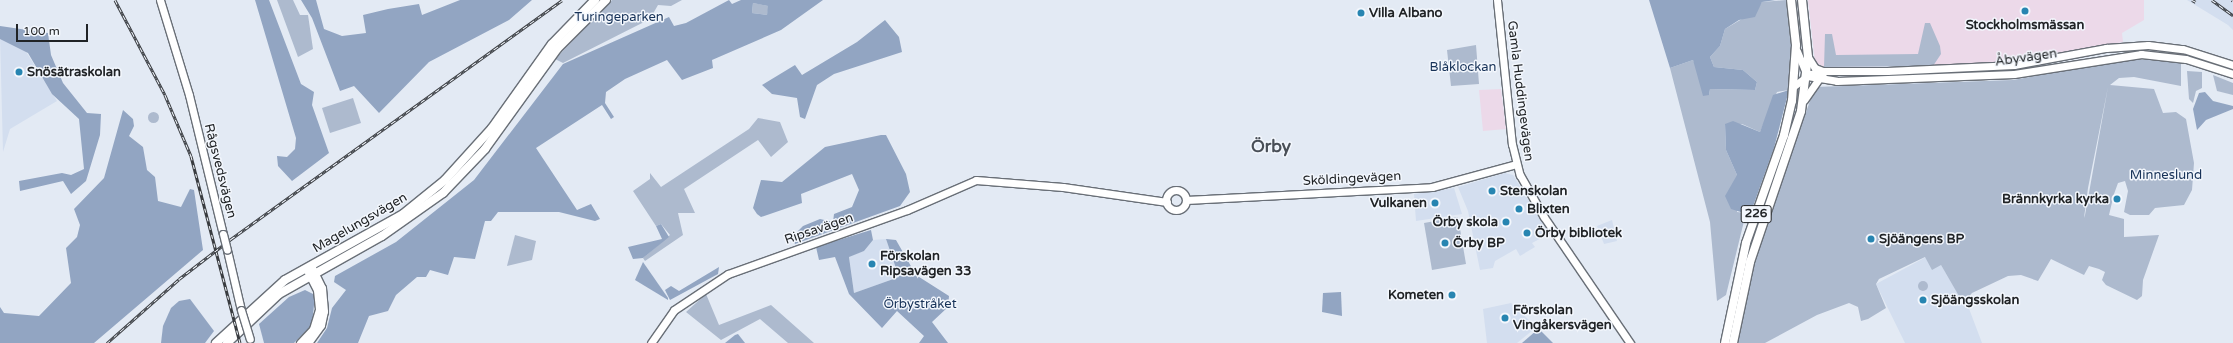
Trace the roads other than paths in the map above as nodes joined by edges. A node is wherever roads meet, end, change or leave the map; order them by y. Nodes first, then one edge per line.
1 (596, 0) edge
2 (606, 0) edge
3 (1497, 0) edge
4 (1790, 0) edge
5 (1802, 0) edge
6 (158, 2) edge
7 (1796, 45) junction
8 (2199, 54) junction
9 (1808, 57) junction
10 (2186, 59) junction
11 (2233, 65) edge
12 (1833, 72) junction
13 (2233, 74) edge
14 (1807, 76) junction
15 (1818, 80) junction
16 (1794, 86) junction
17 (1804, 100) junction
18 (1516, 164) junction
19 (976, 180) joint
20 (1186, 200) junction
21 (1167, 202) junction
22 (310, 270) junction
23 (251, 341) edge
24 (216, 343) edge
25 (227, 343) edge
26 (300, 343) edge
27 (308, 343) edge
28 (651, 343) edge
29 (1630, 343) edge
30 (1725, 343) edge
31 (1733, 343) edge

1 - 22 main road, Magelungsvägen
2 - 22 main road, Magelungsvägen
3 - 18 street, Gamla Huddingevägen
4 - 7 main road, 226
5 - 9 main road, 226
6 - 23 street, Rågsvedsvägen, bridge
7 - 14 street
7 - 16 main road, 226
8 - 10 street
8 - 11 street, Åbyvägen
8 - 12 street, Åbyvägen
9 - 12 street, Åbyvägen
9 - 14 main road, 226
10 - 13 street, Åbyvägen
10 - 15 street, Åbyvägen
12 - 14 street, Åbyvägen
14 - 15 street, Åbyvägen
14 - 16 street, Åbyvägen
14 - 17 main road, 226
15 - 17 street
16 - 30 main road, 226
17 - 31 main road, 226
18 - 20 street, Sköldingevägen
18 - 29 street, Gamla Huddingevägen
19 - 21 street, Sköldingevägen
19 - 28 street, Ripsavägen
20 - 21 street, Sköldingevägen
20 - 21 street
22 - 24 main road, Magelungsvägen
22 - 25 main road, Magelungsvägen
22 - 26 street
22 - 27 street

